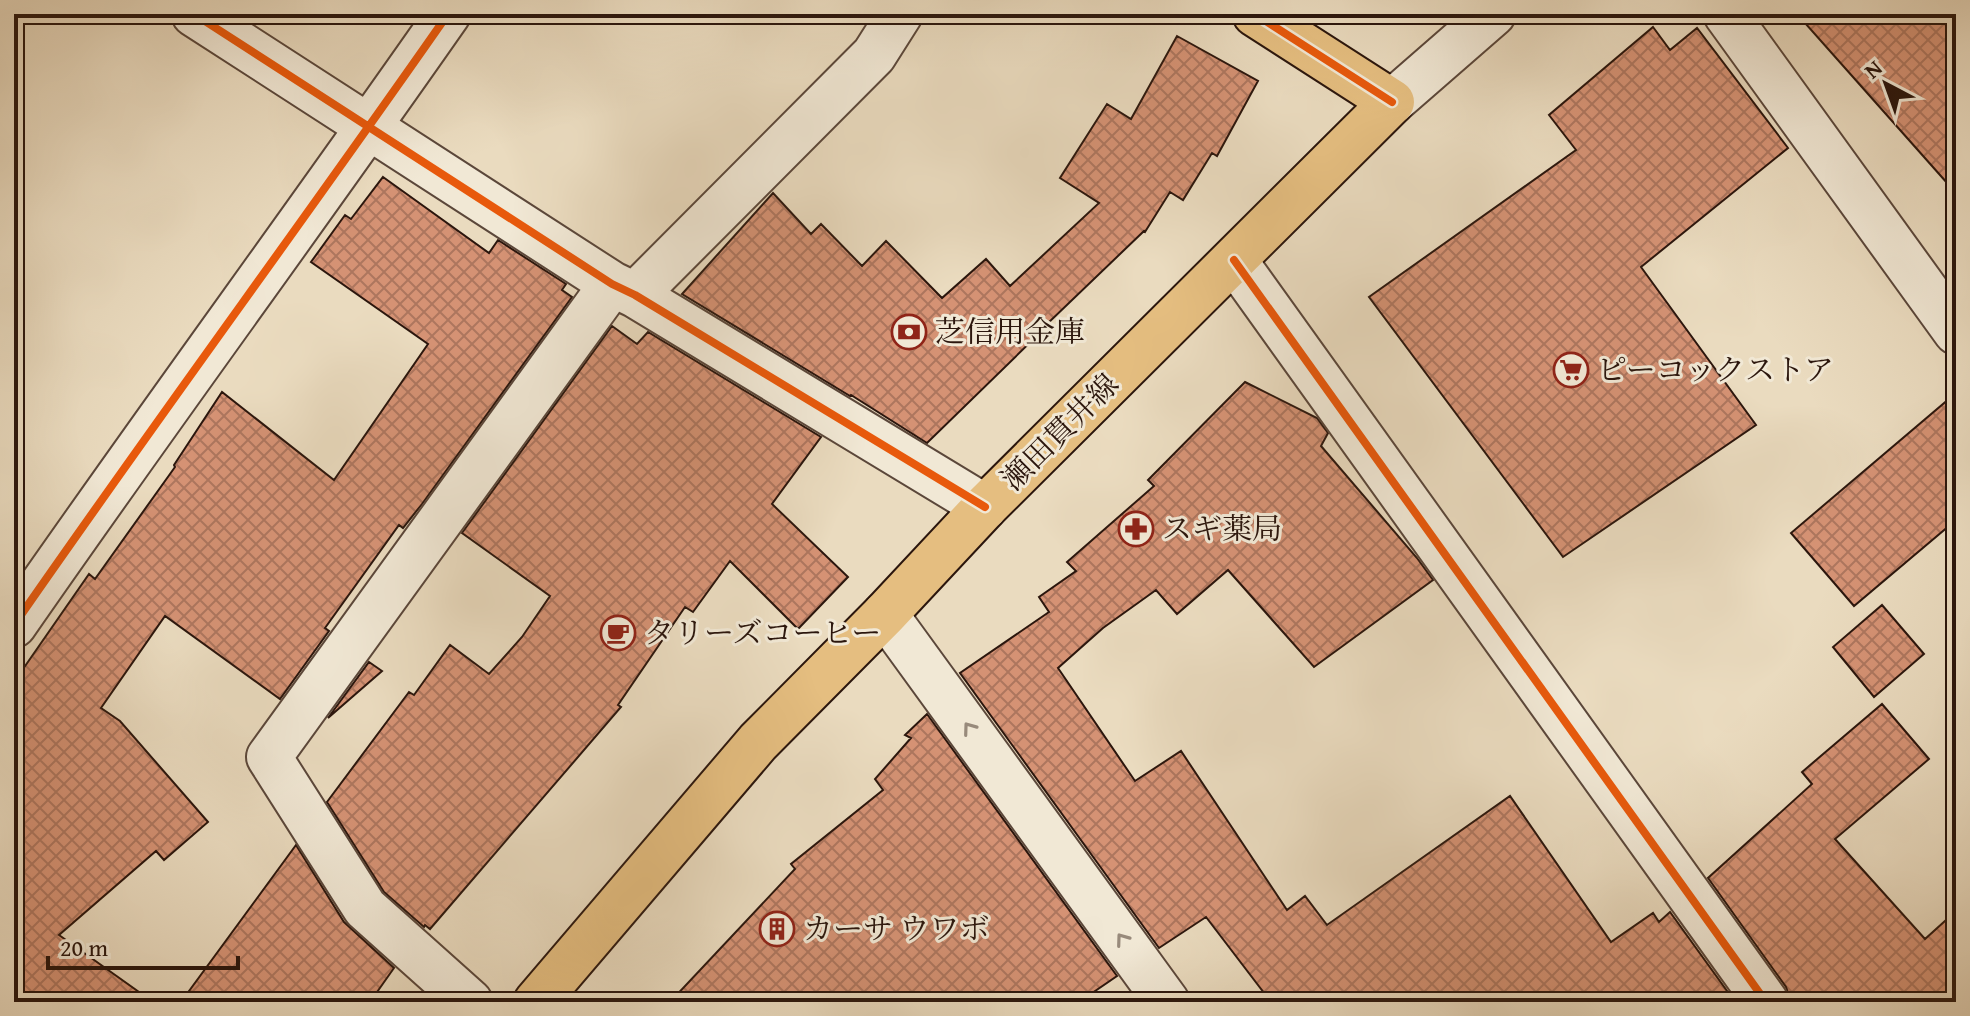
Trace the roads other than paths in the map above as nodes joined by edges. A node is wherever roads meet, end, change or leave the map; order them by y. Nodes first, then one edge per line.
1 (194, 14) edge
2 (448, 14) edge
3 (900, 14) edge
4 (1255, 14) edge
5 (1493, 14) edge
6 (1726, 14) edge
7 (1392, 102) junction
8 (370, 127) junction
9 (1234, 260) junction
10 (624, 289) junction
11 (1956, 332) edge
12 (985, 507) junction
13 (885, 614) junction
14 (14, 625) edge
15 (470, 1002) edge
16 (536, 1002) edge
17 (1167, 1002) edge
18 (1766, 1002) edge

1 - 8 street
2 - 8 street
3 - 10 street
4 - 7 main road
5 - 7 street
6 - 11 street
7 - 9 main road, 瀬田貫井線
8 - 10 street
8 - 14 street
9 - 12 main road, 瀬田貫井線
9 - 18 street
10 - 12 street
10 - 15 street
12 - 13 main road, 瀬田貫井線
13 - 16 main road, 瀬田貫井線
17 -> 13 street

